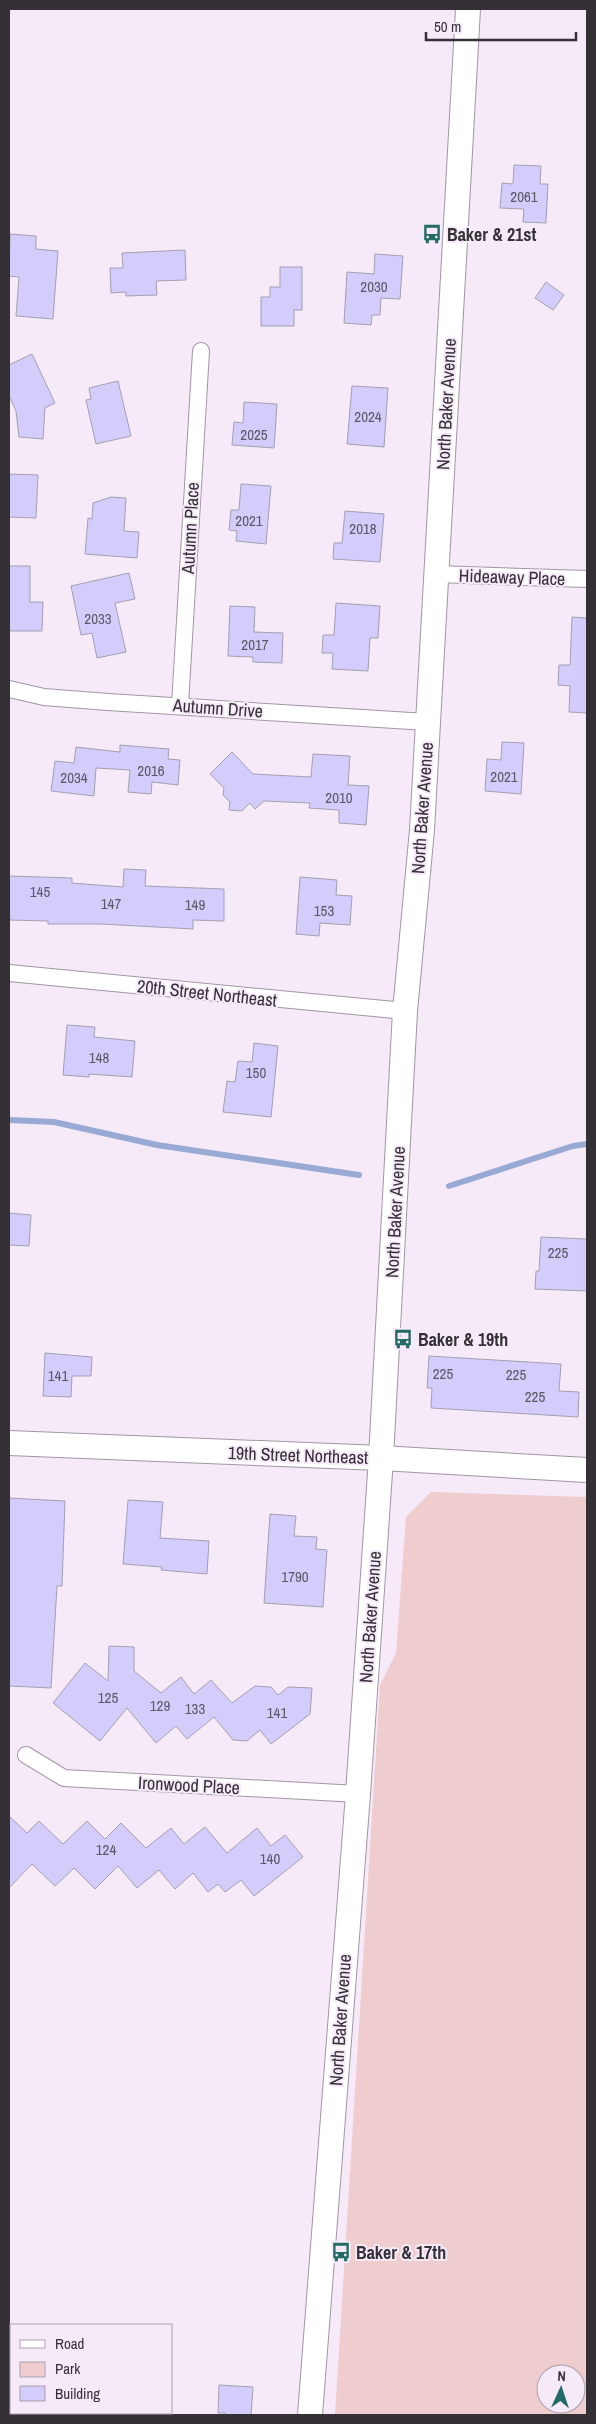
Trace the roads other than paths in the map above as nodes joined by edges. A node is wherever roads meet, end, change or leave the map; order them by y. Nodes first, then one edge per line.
1 (468, 9) edge
2 (201, 351) dead end
3 (436, 574) junction
4 (587, 579) edge
5 (9, 690) edge
6 (180, 705) junction
7 (427, 722) junction
8 (9, 973) edge
9 (405, 1011) junction
10 (9, 1443) edge
11 (381, 1458) junction
12 (587, 1470) edge
13 (26, 1755) dead end
14 (358, 1794) junction
15 (310, 2415) edge

1 - 3 main road, North Baker Avenue
2 - 6 street, Autumn Place
3 - 4 street, Hideaway Place
3 - 7 main road, North Baker Avenue
5 - 6 street, Autumn Drive
6 - 7 street, Autumn Drive
7 - 9 main road, North Baker Avenue
8 - 9 street, 20th Street Northeast
9 - 11 main road, North Baker Avenue
10 - 11 main road, 19th Street Northeast
11 - 12 main road, 19th Street Northeast
11 - 14 main road, North Baker Avenue
13 - 14 street, Ironwood Place
14 - 15 main road, North Baker Avenue

